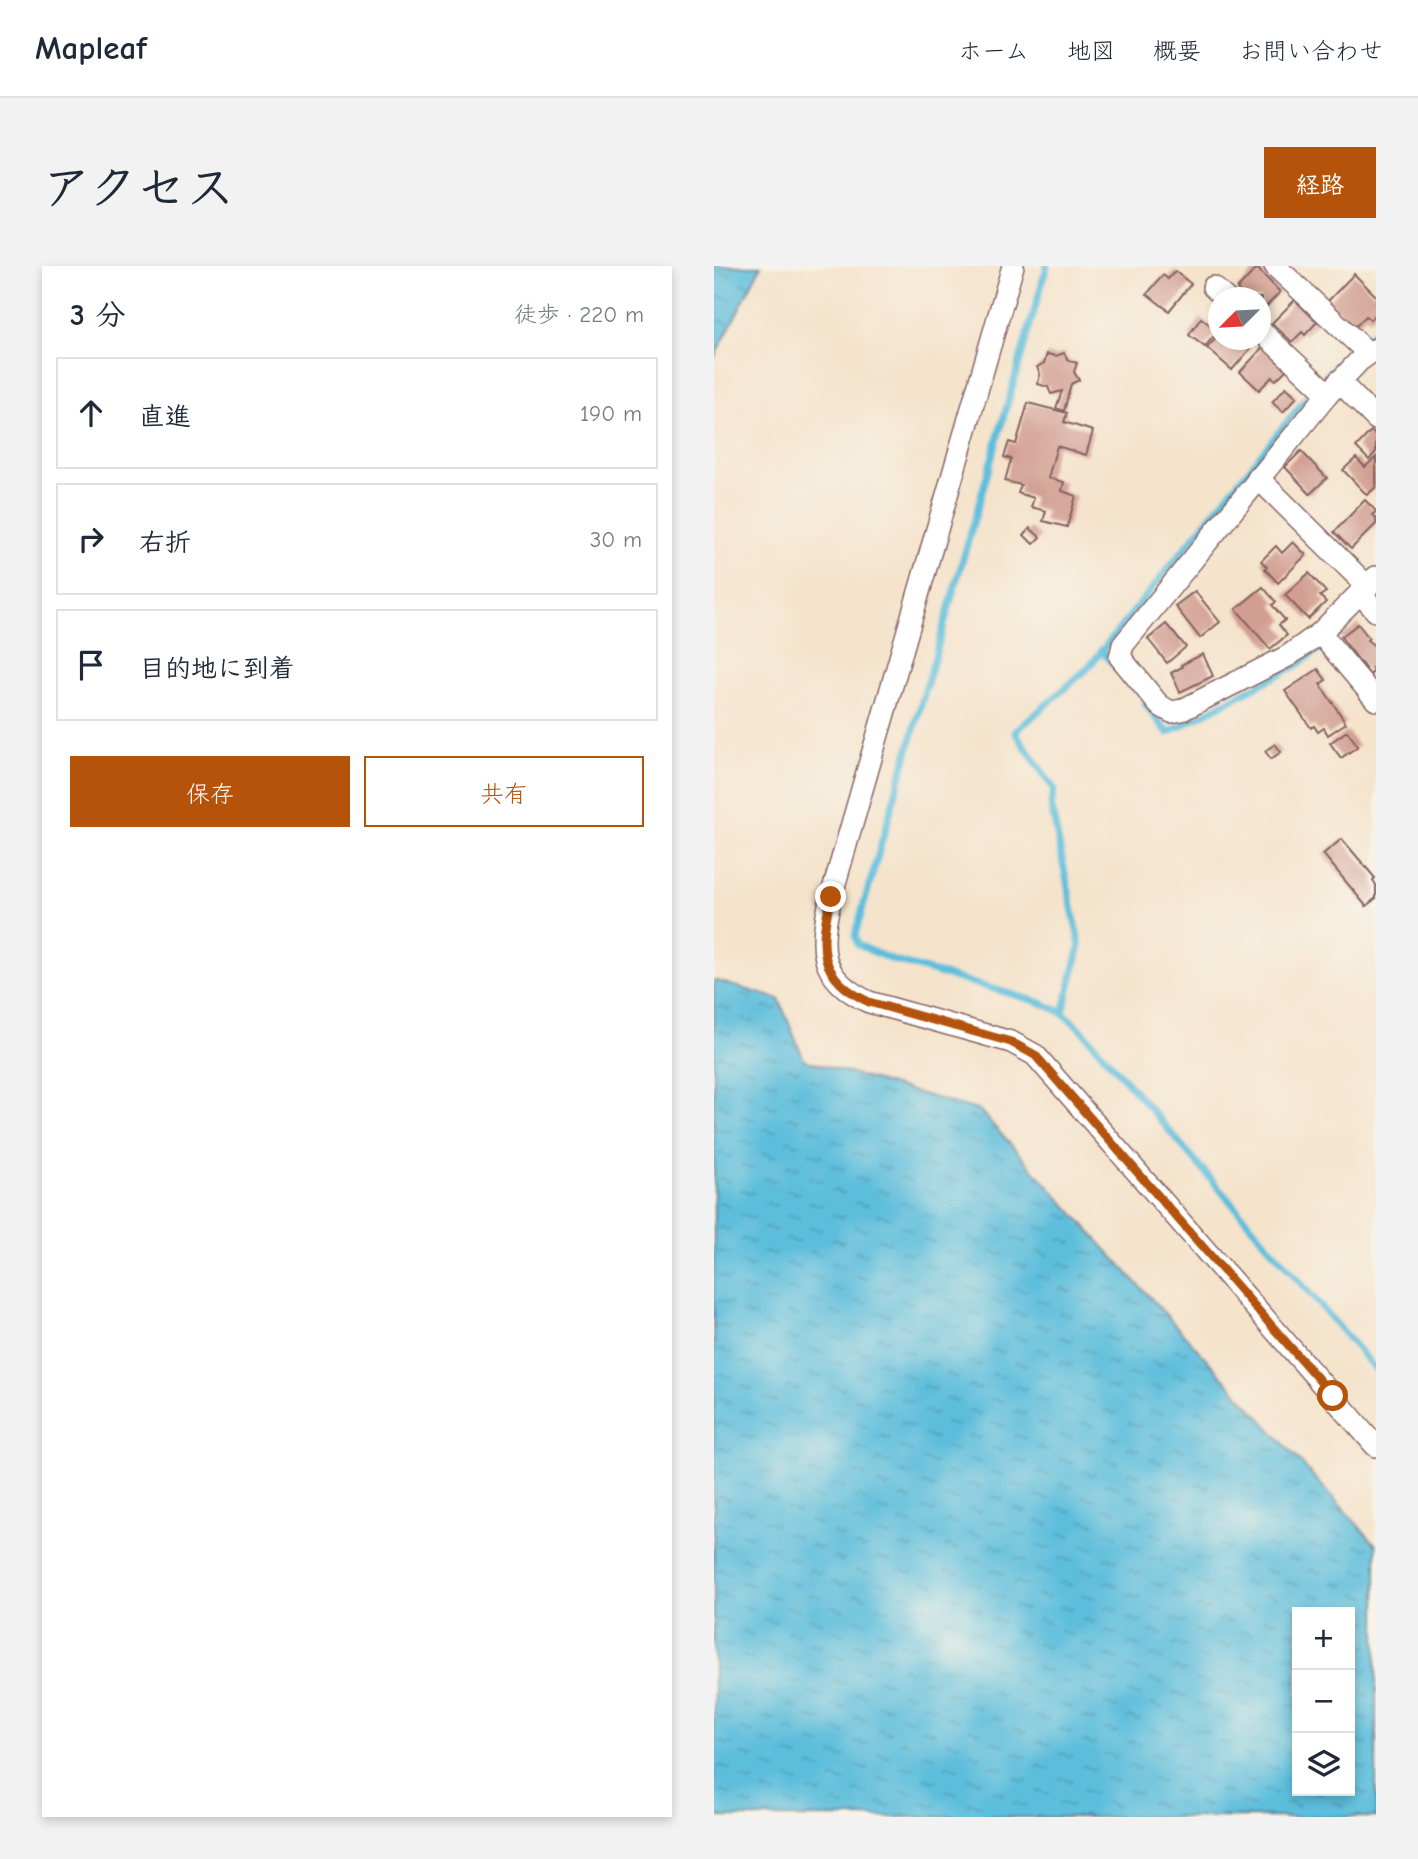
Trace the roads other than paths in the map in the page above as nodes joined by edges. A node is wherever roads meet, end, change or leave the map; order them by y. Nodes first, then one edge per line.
1 (1013, 266) edge
2 (1275, 267) edge
3 (1271, 339) edge
4 (1372, 351) edge
5 (1334, 387) junction
6 (1376, 419) edge
7 (1258, 478) junction
8 (1368, 586) edge
9 (1376, 611) edge
10 (1320, 633) junction
11 (1376, 700) edge
12 (1376, 1446) edge

1 - 12 street
2 - 4 street
3 - 5 street
4 - 5 street
5 - 6 street
5 - 7 street
7 - 8 street
7 - 10 street
8 - 9 street
8 - 10 street
10 - 11 street

